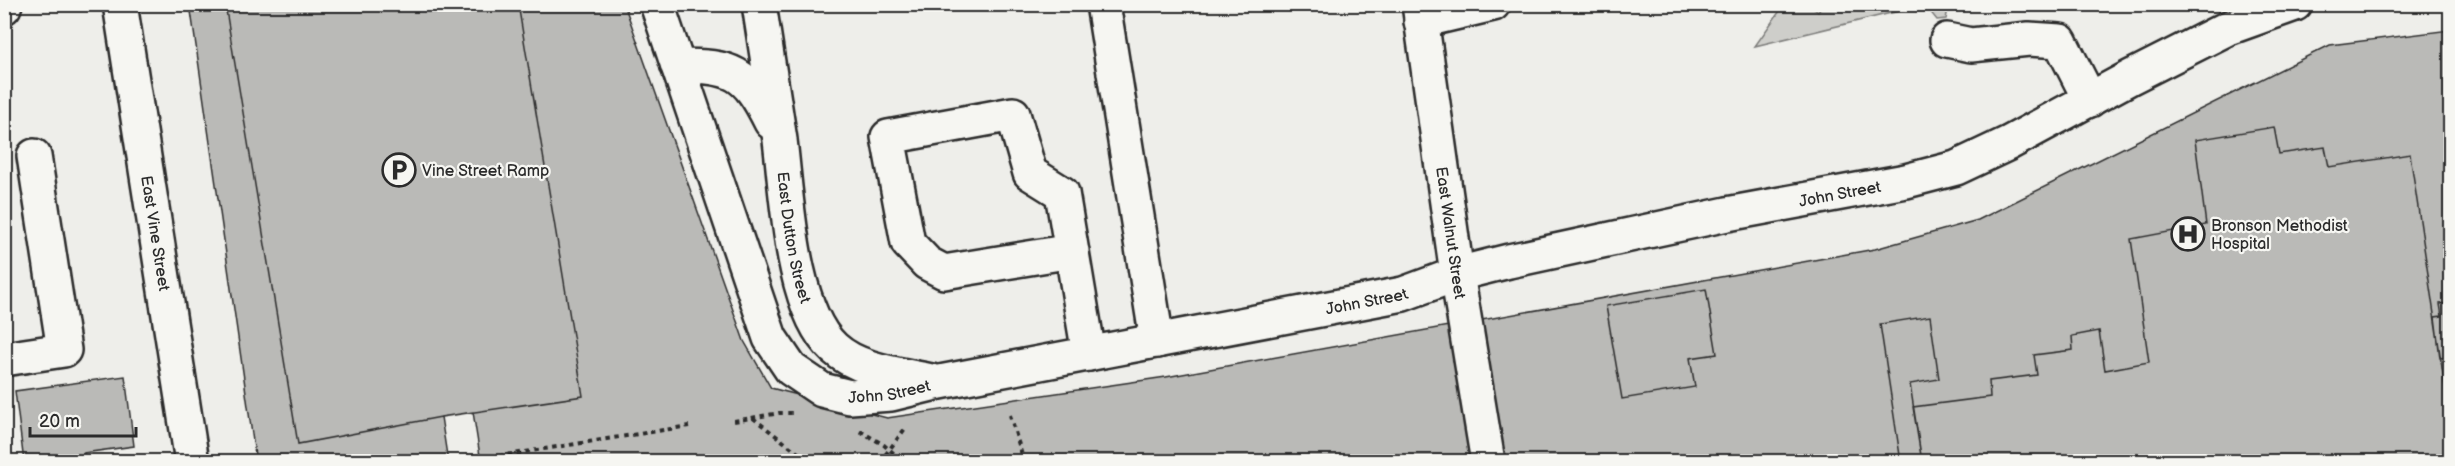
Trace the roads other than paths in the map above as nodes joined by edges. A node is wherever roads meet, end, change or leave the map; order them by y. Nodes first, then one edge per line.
1 (120, 4) edge
2 (657, 4) edge
3 (759, 4) edge
4 (1103, 4) edge
5 (1493, 4) edge
6 (2295, 4) edge
7 (1420, 13) edge
8 (1947, 40) dead end
9 (678, 66) junction
10 (2090, 100) junction
11 (780, 140) junction
12 (34, 156) dead end
13 (1072, 251) junction
14 (1457, 274) junction
15 (1157, 341) junction
16 (1089, 354) junction
17 (4, 359) edge
18 (940, 382) junction
19 (192, 462) edge
20 (1488, 462) edge

1 - 19 street, East Vine Street
2 - 9 street, John Street
3 - 11 street, East Dutton Street
4 - 15 street
5 - 7 street
6 - 10 street, John Street
7 - 14 street, East Walnut Street
8 - 10 street
9 - 11 street
9 - 18 street, John Street
10 - 14 street, John Street
11 - 18 street, East Dutton Street
12 - 17 street
13 - 13 street
13 - 16 street
14 - 15 street, John Street
14 - 20 street, East Walnut Street
15 - 16 street, John Street
16 - 18 street, John Street

